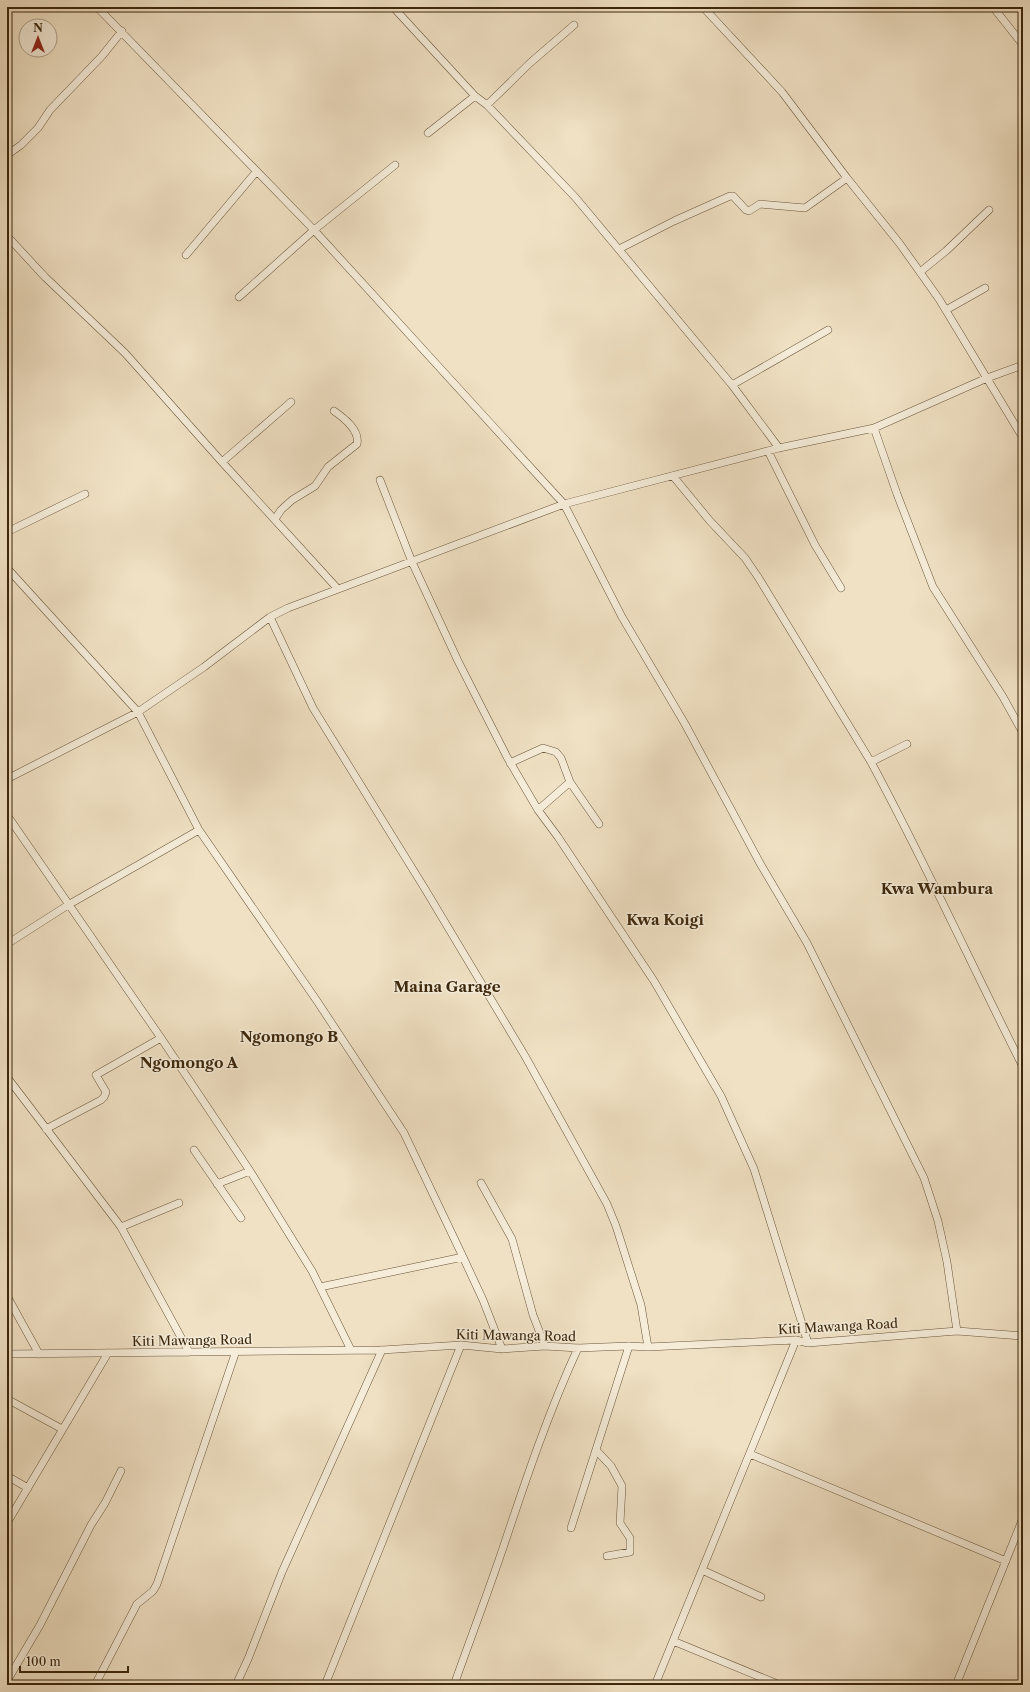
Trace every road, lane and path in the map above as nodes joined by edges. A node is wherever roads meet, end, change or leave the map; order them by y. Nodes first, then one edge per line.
1 (97, 7) edge
2 (393, 7) edge
3 (702, 7) edge
4 (993, 7) edge
5 (574, 25) dead end
6 (122, 31) junction
7 (1023, 46) edge
8 (475, 96) junction
9 (486, 105) junction
10 (428, 133) dead end
11 (7, 155) edge
12 (396, 165) dead end
13 (256, 172) junction
14 (847, 178) junction
15 (989, 210) dead end
16 (314, 230) junction
17 (7, 236) edge
18 (619, 249) junction
19 (186, 255) dead end
20 (920, 272) junction
21 (985, 288) dead end
22 (239, 297) dead end
23 (946, 310) junction
24 (828, 330) dead end
25 (1023, 365) edge
26 (987, 378) junction
27 (732, 386) junction
28 (292, 402) dead end
29 (334, 411) dead end
30 (874, 428) junction
31 (1023, 438) edge
32 (779, 448) junction
33 (768, 451) junction
34 (222, 462) junction
35 (673, 476) junction
36 (380, 480) dead end
37 (85, 494) dead end
38 (564, 504) junction
39 (275, 519) junction
40 (7, 532) edge
41 (412, 562) junction
42 (7, 568) edge
43 (337, 588) junction
44 (841, 588) dead end
45 (270, 617) junction
46 (138, 712) junction
47 (1023, 733) edge
48 (907, 744) dead end
49 (871, 762) junction
50 (510, 763) junction
51 (7, 779) edge
52 (570, 782) junction
53 (538, 810) junction
54 (7, 815) edge
55 (599, 824) dead end
56 (199, 830) junction
57 (68, 905) junction
58 (7, 944) edge
59 (161, 1038) junction
60 (1023, 1067) edge
61 (7, 1077) edge
62 (46, 1129) junction
63 (194, 1150) dead end
64 (250, 1171) junction
65 (481, 1183) dead end
66 (217, 1184) junction
67 (179, 1203) dead end
68 (241, 1218) dead end
69 (121, 1227) junction
70 (463, 1257) junction
71 (320, 1287) junction
72 (7, 1296) edge
73 (957, 1331) junction
74 (1023, 1336) edge
75 (796, 1340) junction
76 (808, 1343) junction
77 (461, 1345) junction
78 (545, 1346) junction
79 (629, 1346) junction
80 (648, 1347) junction
81 (578, 1348) junction
82 (502, 1349) junction
83 (352, 1350) junction
84 (382, 1350) junction
85 (236, 1351) junction
86 (189, 1352) junction
87 (108, 1353) junction
88 (7, 1354) edge
89 (39, 1354) junction
90 (7, 1399) edge
91 (62, 1429) junction
92 (596, 1450) junction
93 (750, 1454) junction
94 (121, 1472) dead end
95 (7, 1476) edge
96 (28, 1488) junction
97 (1023, 1518) edge
98 (7, 1523) edge
99 (571, 1528) dead end
100 (607, 1556) dead end
101 (1006, 1561) junction
102 (702, 1570) junction
103 (761, 1597) dead end
104 (673, 1641) junction
105 (7, 1681) edge
106 (95, 1685) edge
107 (236, 1685) edge
108 (325, 1685) edge
109 (454, 1685) edge
110 (655, 1685) edge
111 (780, 1685) edge
112 (956, 1685) edge

1 - 6 street
2 - 8 street
3 - 14 street
4 - 7 street
5 - 9 street
6 - 11 street
6 - 13 street
8 - 9 street
8 - 10 street
9 - 18 street
12 - 16 street
13 - 16 street
13 - 19 street
14 - 18 street
14 - 20 street
15 - 20 street
16 - 22 street
16 - 38 street
17 - 34 street
18 - 27 street
20 - 23 street
21 - 23 street
23 - 26 street
24 - 27 street
25 - 26 street
26 - 30 street
26 - 31 street
27 - 32 street
28 - 34 street
29 - 39 street
30 - 32 street
30 - 47 street
32 - 33 street
33 - 35 street
33 - 44 street
34 - 39 street
35 - 38 street
35 - 49 street
36 - 41 street
37 - 40 street
38 - 41 street
38 - 73 street
39 - 43 street
41 - 43 street
41 - 50 street
42 - 46 street
43 - 45 street
45 - 46 street
45 - 80 street
46 - 51 street
46 - 56 street
48 - 49 street
49 - 60 street
50 - 52 street
50 - 53 street
52 - 53 street
52 - 55 street
53 - 76 street
54 - 57 street
56 - 57 street
56 - 70 street
57 - 58 street
57 - 59 street
59 - 62 street
59 - 64 street
61 - 62 street
62 - 69 street
63 - 66 street
64 - 66 street
64 - 71 street
65 - 78 street
66 - 68 street
67 - 69 street
69 - 86 street
70 - 71 street
70 - 82 street
71 - 83 street
72 - 89 street
73 - 74 street, Kiti Mawanga Road
73 - 76 street, Kiti Mawanga Road
75 - 76 street, Kiti Mawanga Road
75 - 80 street, Kiti Mawanga Road
75 - 93 street
77 - 82 street, Kiti Mawanga Road
77 - 84 street, Kiti Mawanga Road
77 - 108 street
78 - 81 street, Kiti Mawanga Road
78 - 82 street, Kiti Mawanga Road
79 - 80 street, Kiti Mawanga Road
79 - 81 street, Kiti Mawanga Road
79 - 92 street
81 - 109 street
83 - 84 street, Kiti Mawanga Road
83 - 85 street, Kiti Mawanga Road
84 - 107 street
85 - 86 street, Kiti Mawanga Road
85 - 106 street
86 - 87 street, Kiti Mawanga Road
87 - 89 street, Kiti Mawanga Road
87 - 91 street
88 - 89 street, Kiti Mawanga Road
90 - 91 street
91 - 96 street
92 - 99 street
92 - 100 street
93 - 101 street
93 - 102 street
94 - 105 street
95 - 96 street
96 - 98 street
97 - 101 street
101 - 112 street
102 - 103 street
102 - 104 street
104 - 110 street
104 - 111 street

